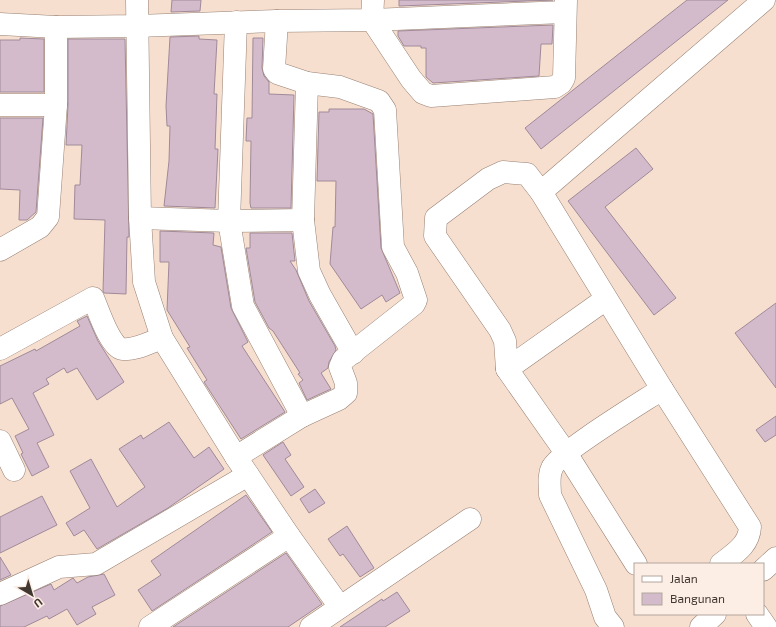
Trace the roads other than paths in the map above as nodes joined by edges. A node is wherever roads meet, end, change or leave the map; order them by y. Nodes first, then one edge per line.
1 (137, 0) edge
2 (764, 0) edge
3 (565, 6) edge
4 (372, 10) edge
5 (277, 21) junction
6 (236, 22) junction
7 (0, 24) edge
8 (137, 26) junction
9 (56, 27) junction
10 (307, 83) junction
11 (0, 105) edge
12 (56, 106) junction
13 (541, 192) junction
14 (140, 218) junction
15 (303, 220) junction
16 (229, 221) junction
17 (2, 245) edge
18 (606, 299) junction
19 (162, 338) junction
20 (0, 349) edge
21 (352, 353) junction
22 (507, 369) junction
23 (662, 389) junction
24 (302, 416) junction
25 (0, 441) edge
26 (566, 453) junction
27 (236, 457) junction
28 (14, 470) dead end
29 (248, 475) junction
30 (470, 518) dead end
31 (289, 536) junction
32 (776, 558) edge
33 (635, 563) edge
34 (722, 563) edge
35 (764, 569) edge
36 (0, 594) edge
37 (340, 607) junction
38 (714, 615) edge
39 (758, 615) edge
40 (150, 627) edge
41 (311, 627) edge
42 (613, 627) edge
43 (701, 627) edge
44 (766, 627) edge

1 - 8 street
2 - 13 street
3 - 4 street
3 - 4 street
4 - 5 street
5 - 6 street
5 - 10 street
6 - 8 street
6 - 16 street
7 - 9 street
8 - 9 street
8 - 14 street
9 - 12 street
10 - 15 street
10 - 21 street
11 - 12 street
12 - 17 street
13 - 18 street
13 - 22 street
14 - 16 street
14 - 19 street
15 - 16 street
15 - 21 street
16 - 24 street
18 - 22 street
18 - 23 street
19 - 20 street
19 - 27 street
21 - 24 street
22 - 26 street
23 - 26 street
23 - 34 street
24 - 27 street
25 - 28 street
26 - 33 street
26 - 42 street
27 - 29 street
29 - 31 street
29 - 36 street
30 - 37 street
31 - 37 street
31 - 40 street
32 - 35 street
37 - 41 street
38 - 43 street
39 - 44 street

